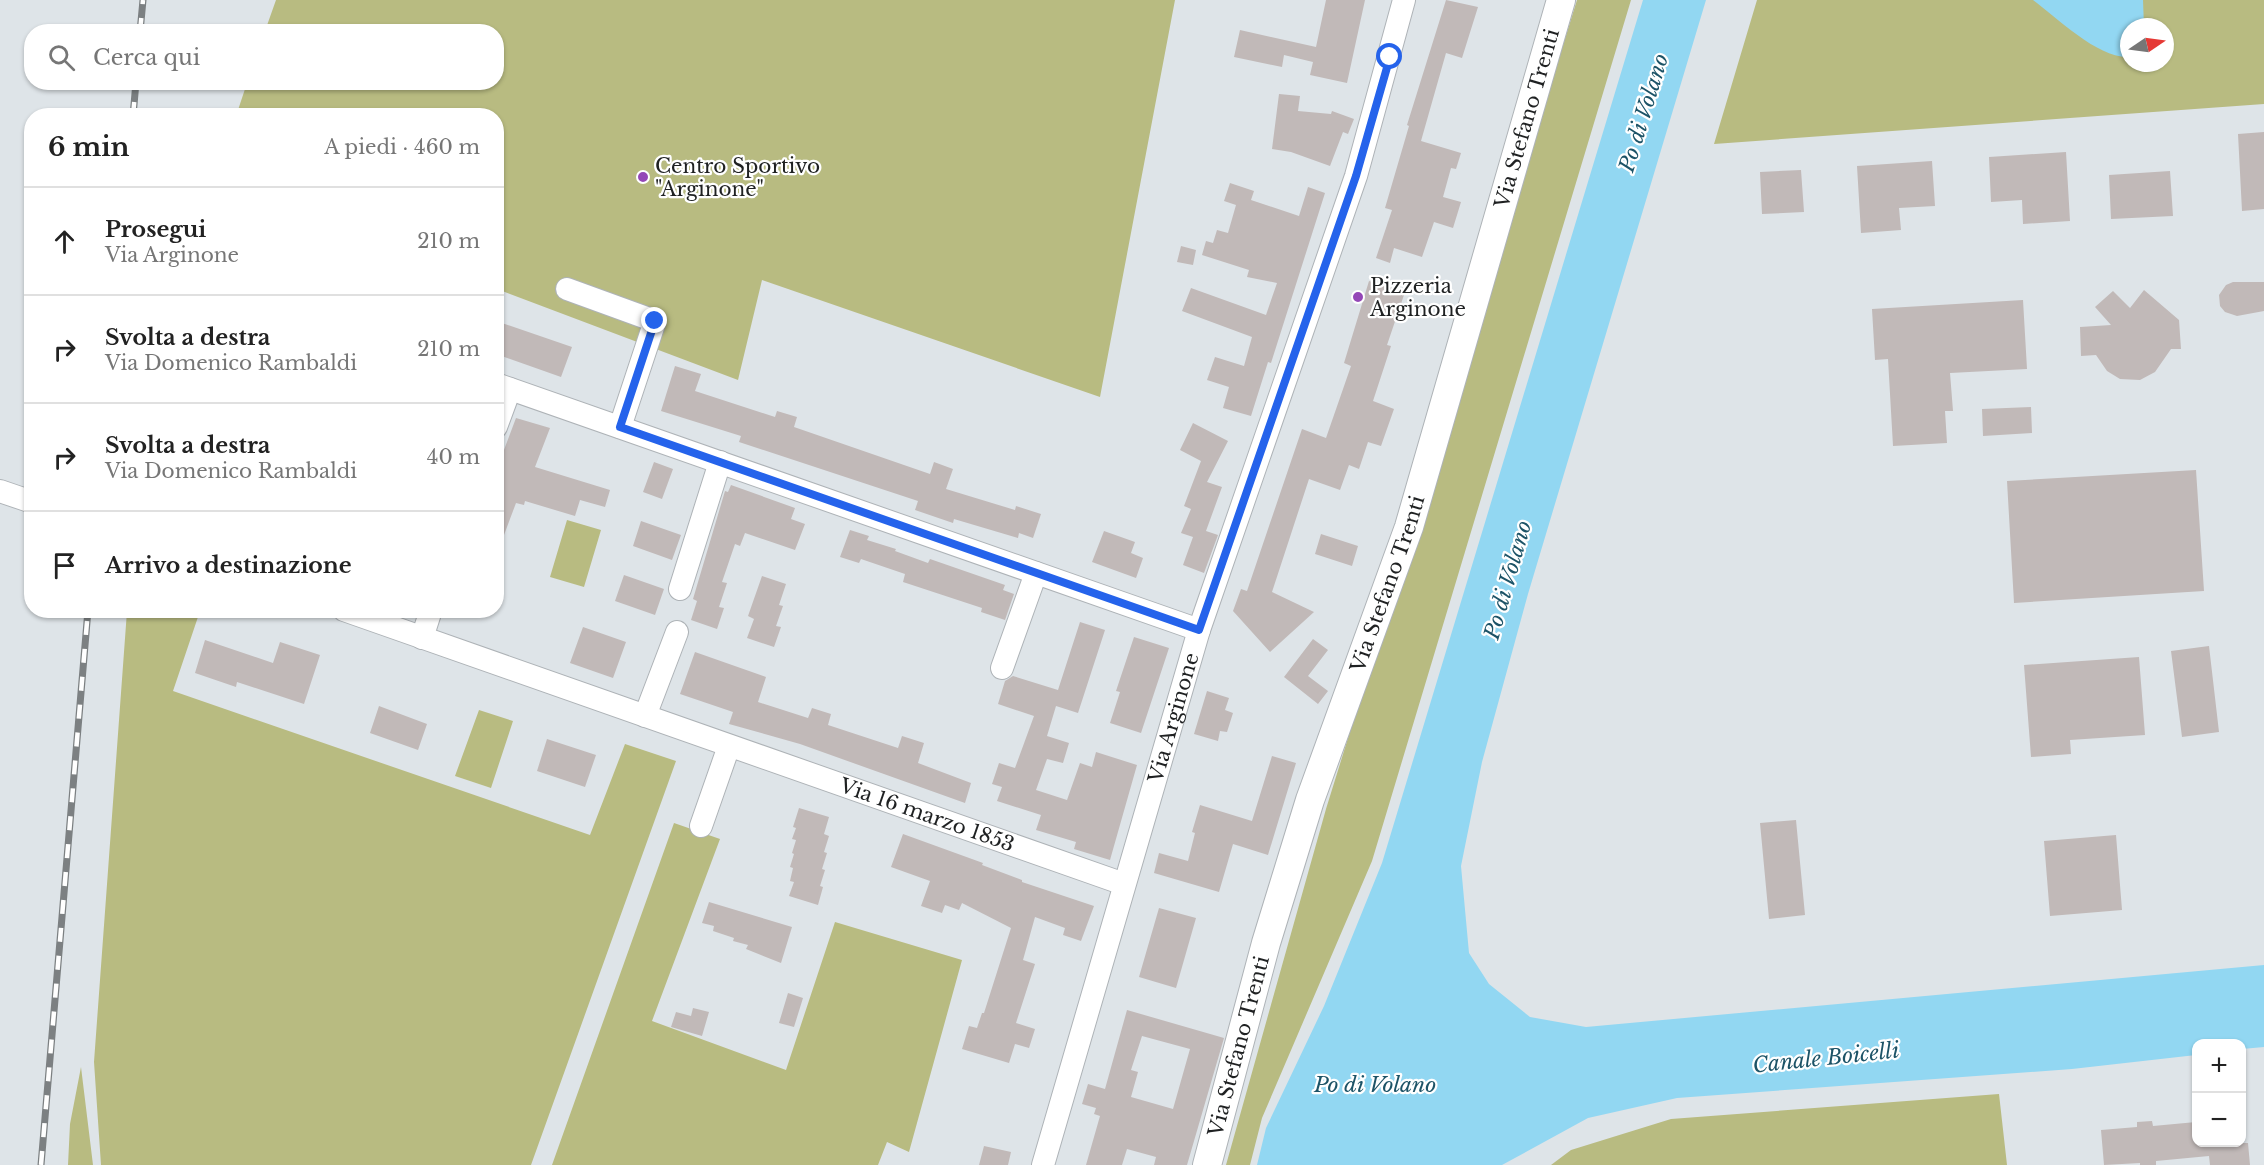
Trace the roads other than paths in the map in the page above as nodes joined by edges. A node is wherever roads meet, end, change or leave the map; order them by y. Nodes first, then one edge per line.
1 (1404, 0) edge
2 (1562, 0) edge
3 (567, 289) dead end
4 (504, 386) edge
5 (620, 427) junction
6 (720, 462) junction
7 (0, 491) edge
8 (24, 499) edge
9 (1036, 573) junction
10 (680, 589) dead end
11 (366, 618) edge
12 (428, 618) edge
13 (1199, 630) junction
14 (677, 632) dead end
15 (422, 638) junction
16 (1002, 668) dead end
17 (645, 716) junction
18 (729, 746) junction
19 (701, 826) dead end
20 (1124, 884) junction
21 (1043, 1165) edge
22 (1207, 1165) edge

1 - 13 street, Via Arginone
2 - 22 main road, Via Stefano Trenti
3 - 5 street
4 - 5 street
5 - 6 street
6 - 9 street
6 - 10 street
7 - 8 street
9 - 13 street
9 - 16 street
11 - 15 street, Via 16 marzo 1853
12 - 15 street
13 - 20 street, Via Arginone
14 - 17 street
15 - 17 street, Via 16 marzo 1853
17 - 18 street, Via 16 marzo 1853
18 - 19 street
18 - 20 street, Via 16 marzo 1853
20 - 21 street, Via Arginone

